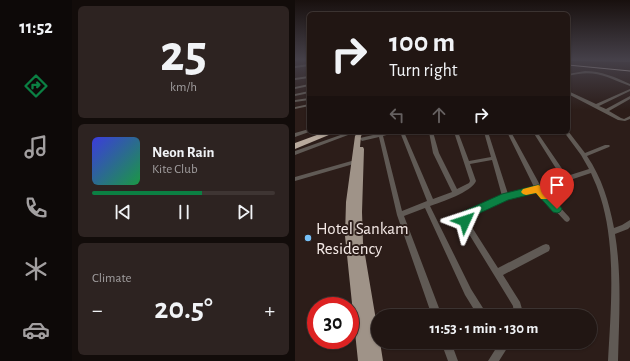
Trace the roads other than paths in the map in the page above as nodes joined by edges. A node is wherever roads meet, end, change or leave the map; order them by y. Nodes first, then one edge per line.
1 (608, 76) edge
2 (307, 77) edge
3 (295, 79) edge
4 (307, 80) edge
5 (295, 83) edge
6 (630, 85) edge
7 (307, 86) edge
8 (295, 88) edge
9 (630, 90) edge
10 (307, 92) edge
11 (570, 93) edge
12 (295, 95) edge
13 (630, 97) edge
14 (307, 99) edge
15 (295, 102) edge
16 (307, 105) edge
17 (596, 106) junction
18 (295, 108) edge
19 (606, 111) junction
20 (630, 117) edge
21 (307, 131) edge
22 (314, 134) edge
23 (327, 134) edge
24 (348, 134) edge
25 (362, 134) edge
26 (387, 134) edge
27 (403, 134) edge
28 (432, 134) edge
29 (457, 134) edge
30 (487, 134) edge
31 (510, 134) edge
32 (536, 134) edge
33 (566, 134) edge
34 (295, 135) edge
35 (381, 136) junction
36 (295, 141) edge
37 (295, 146) edge
38 (607, 146) dead end
39 (295, 153) edge
40 (583, 156) junction
41 (494, 158) junction
42 (355, 162) junction
43 (467, 164) junction
44 (592, 170) junction
45 (295, 179) edge
46 (566, 179) junction
47 (538, 188) junction
48 (455, 193) junction
49 (506, 197) junction
50 (429, 203) junction
51 (400, 215) junction
52 (567, 219) dead end
53 (630, 223) edge
54 (612, 232) junction
55 (546, 248) dead end
56 (497, 273) junction
57 (434, 309) edge
58 (479, 309) edge
59 (518, 309) edge
60 (449, 349) edge
61 (501, 349) edge
62 (365, 361) edge
63 (376, 361) edge
64 (453, 361) edge
65 (493, 361) edge
66 (613, 361) edge

1 - 6 street
2 - 3 street
4 - 5 street
7 - 8 street
9 - 17 street
10 - 12 street
11 - 17 street
13 - 19 street
14 - 15 street
16 - 18 street
17 - 19 street
19 - 20 street
21 - 34 street
22 - 36 highway
23 - 37 highway
24 - 39 street
25 - 35 street
25 - 42 main road
25 - 63 main road
26 - 35 street
27 - 50 street
28 - 48 street
29 - 43 street
30 - 41 street
31 - 47 street
32 - 46 street
33 - 40 street
35 - 51 street
38 - 40 street
40 - 44 street
41 - 43 street
41 - 49 street
42 - 45 street
42 - 62 main road
43 - 48 street
44 - 46 street
44 - 54 street
46 - 47 street
47 - 49 street
47 - 52 street
48 - 50 street
49 - 56 street
50 - 51 street
50 - 58 street
51 - 57 street
53 - 54 street
54 - 66 street
55 - 56 street
56 - 59 street
60 - 64 street
61 - 65 street

